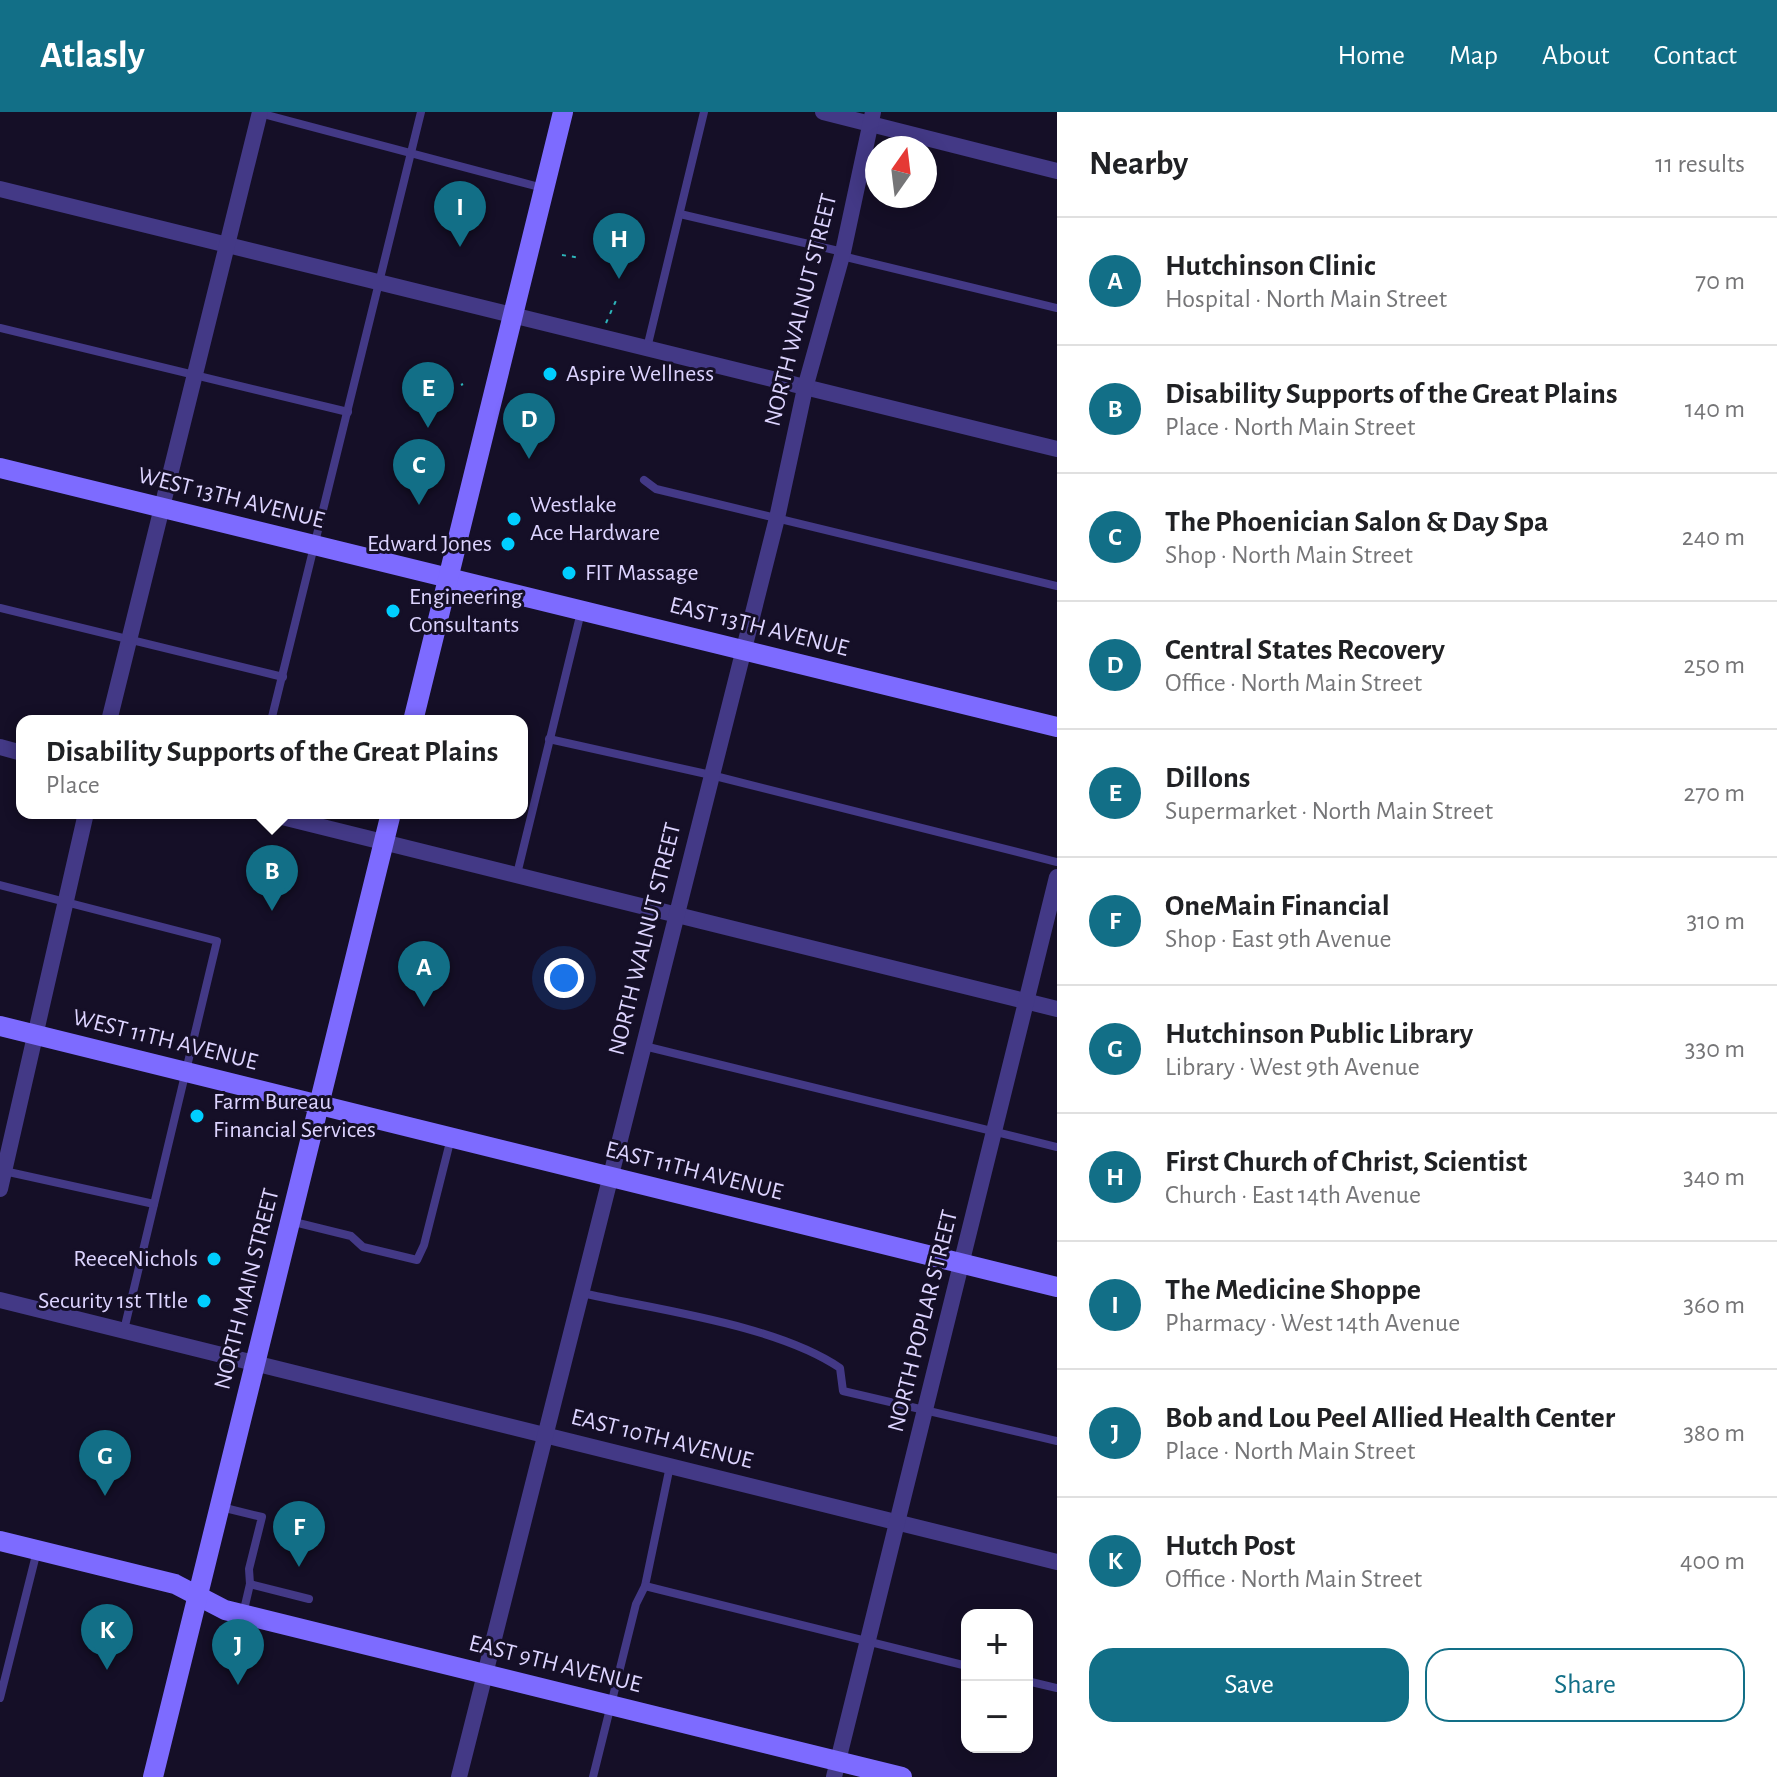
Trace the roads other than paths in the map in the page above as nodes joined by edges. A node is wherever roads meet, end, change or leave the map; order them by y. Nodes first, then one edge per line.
1 (258, 112) edge
2 (421, 112) edge
3 (563, 112) edge
4 (704, 112) edge
5 (823, 112) edge
6 (871, 118) edge
7 (412, 152) junction
8 (1057, 171) edge
9 (544, 188) junction
10 (0, 189) edge
11 (680, 214) junction
12 (226, 245) junction
13 (842, 254) junction
14 (380, 282) junction
15 (1057, 308) edge
16 (513, 315) junction
17 (0, 328) edge
18 (647, 348) junction
19 (195, 375) junction
20 (805, 388) junction
21 (348, 412) junction
22 (1057, 449) edge
23 (0, 468) edge
24 (644, 480) dead end
25 (161, 508) junction
26 (777, 518) junction
27 (315, 546) junction
28 (449, 578) junction
29 (1057, 586) edge
30 (0, 608) edge
31 (582, 611) junction
32 (129, 640) junction
33 (743, 650) junction
34 (283, 677) junction
35 (110, 715) edge
36 (273, 715) edge
37 (415, 715) edge
38 (1057, 727) edge
39 (549, 739) junction
40 (711, 775) junction
41 (85, 819) edge
42 (290, 819) edge
43 (389, 819) edge
44 (383, 842) junction
45 (1057, 862) edge
46 (517, 874) junction
47 (1057, 877) edge
48 (0, 885) edge
49 (64, 902) junction
50 (675, 915) junction
51 (1026, 1001) junction
52 (1057, 1009) edge
53 (0, 1026) edge
54 (36, 1035) junction
55 (643, 1046) junction
56 (185, 1072) junction
57 (319, 1105) junction
58 (995, 1132) junction
59 (451, 1137) junction
60 (1057, 1147) edge
61 (4, 1171) junction
62 (611, 1177) junction
63 (0, 1189) edge
64 (154, 1204) junction
65 (290, 1221) junction
66 (961, 1263) junction
67 (1057, 1287) edge
68 (582, 1293) junction
69 (0, 1300) edge
70 (124, 1331) junction
71 (255, 1363) junction
72 (925, 1409) junction
73 (546, 1434) junction
74 (1057, 1441) edge
75 (670, 1466) junction
76 (220, 1507) junction
77 (897, 1523) junction
78 (0, 1541) edge
79 (37, 1550) junction
80 (1057, 1562) edge
81 (250, 1584) junction
82 (645, 1586) junction
83 (198, 1596) junction
84 (309, 1599) dead end
85 (243, 1614) junction
86 (868, 1641) junction
87 (961, 1664) edge
88 (486, 1674) junction
89 (1033, 1682) edge
90 (1057, 1688) edge
91 (0, 1698) edge
92 (612, 1705) junction
93 (836, 1769) edge
94 (153, 1777) edge
95 (459, 1777) edge
96 (593, 1777) edge
97 (902, 1777) edge

1 - 7 lane
1 - 12 street
2 - 7 lane
3 - 9 street
4 - 11 lane
5 - 6 street
6 - 8 street
6 - 13 street, NORTH WALNUT STREET
7 - 9 lane
7 - 14 lane
9 - 16 street
10 - 12 street
11 - 13 lane
11 - 18 lane
12 - 14 street
12 - 19 street
13 - 15 lane
13 - 20 street, NORTH WALNUT STREET
14 - 16 street
14 - 21 lane
16 - 18 street
16 - 28 street
17 - 19 lane
18 - 20 street
19 - 21 lane
19 - 25 street
20 - 22 street
20 - 26 street, NORTH WALNUT STREET
21 - 27 lane
23 - 25 street, WEST 13TH AVENUE
24 - 26 lane
25 - 27 street, WEST 13TH AVENUE
25 - 32 street
26 - 29 lane
26 - 33 street, NORTH WALNUT STREET
27 - 28 street, WEST 13TH AVENUE
27 - 34 lane
28 - 31 street, EAST 13TH AVENUE
28 - 37 street
30 - 32 lane
31 - 33 street, EAST 13TH AVENUE
31 - 39 lane
32 - 34 lane
32 - 35 street
33 - 38 street, EAST 13TH AVENUE
33 - 40 street, NORTH WALNUT STREET
34 - 36 lane
39 - 40 lane
39 - 46 lane
40 - 45 lane
40 - 50 street, NORTH WALNUT STREET
41 - 49 street
42 - 44 street
43 - 44 street, NORTH MAIN STREET
44 - 46 street
44 - 57 street, NORTH MAIN STREET
46 - 50 street
47 - 51 street, NORTH POPLAR STREET
48 - 49 lane
49 - 54 street
49 - 56 lane
50 - 51 street
50 - 55 street, NORTH WALNUT STREET
51 - 52 street
51 - 58 street, NORTH POPLAR STREET
53 - 54 street, WEST 11TH AVENUE
54 - 56 street, WEST 11TH AVENUE
54 - 61 street
55 - 58 lane
55 - 62 street, NORTH WALNUT STREET
56 - 57 street, WEST 11TH AVENUE
56 - 64 lane
57 - 59 street, EAST 11TH AVENUE
57 - 65 street, NORTH MAIN STREET
58 - 60 lane
58 - 66 street, NORTH POPLAR STREET
59 - 62 street, EAST 11TH AVENUE
59 - 65 lane
61 - 63 street
61 - 64 lane
62 - 66 street, EAST 11TH AVENUE
62 - 68 street, NORTH WALNUT STREET
64 - 70 lane
65 - 71 street, NORTH MAIN STREET
66 - 67 street, EAST 11TH AVENUE
66 - 72 street, NORTH POPLAR STREET
68 - 72 lane
68 - 73 street, NORTH WALNUT STREET
69 - 70 street, EAST 10TH AVENUE
70 - 71 street, EAST 10TH AVENUE
71 - 73 street, EAST 10TH AVENUE
71 - 76 street, NORTH MAIN STREET
72 - 74 lane
72 - 77 street, NORTH POPLAR STREET
73 - 75 street, EAST 10TH AVENUE
73 - 88 street, NORTH WALNUT STREET
75 - 77 street, EAST 10TH AVENUE
75 - 82 lane
76 - 81 lane
76 - 83 street, NORTH MAIN STREET
77 - 80 street, EAST 10TH AVENUE
77 - 86 street, NORTH POPLAR STREET
78 - 79 street, EAST 9TH AVENUE
79 - 83 street, EAST 9TH AVENUE
79 - 91 lane
81 - 84 lane
81 - 85 lane
82 - 86 lane
82 - 92 lane
83 - 85 street, EAST 9TH AVENUE
83 - 94 street, NORTH MAIN STREET
85 - 88 street, EAST 9TH AVENUE
86 - 87 lane
86 - 93 street, NORTH POPLAR STREET
88 - 92 street, EAST 9TH AVENUE
88 - 95 street, NORTH WALNUT STREET
89 - 90 lane
92 - 93 street, EAST 9TH AVENUE
92 - 96 lane
93 - 97 street, EAST 9TH AVENUE

